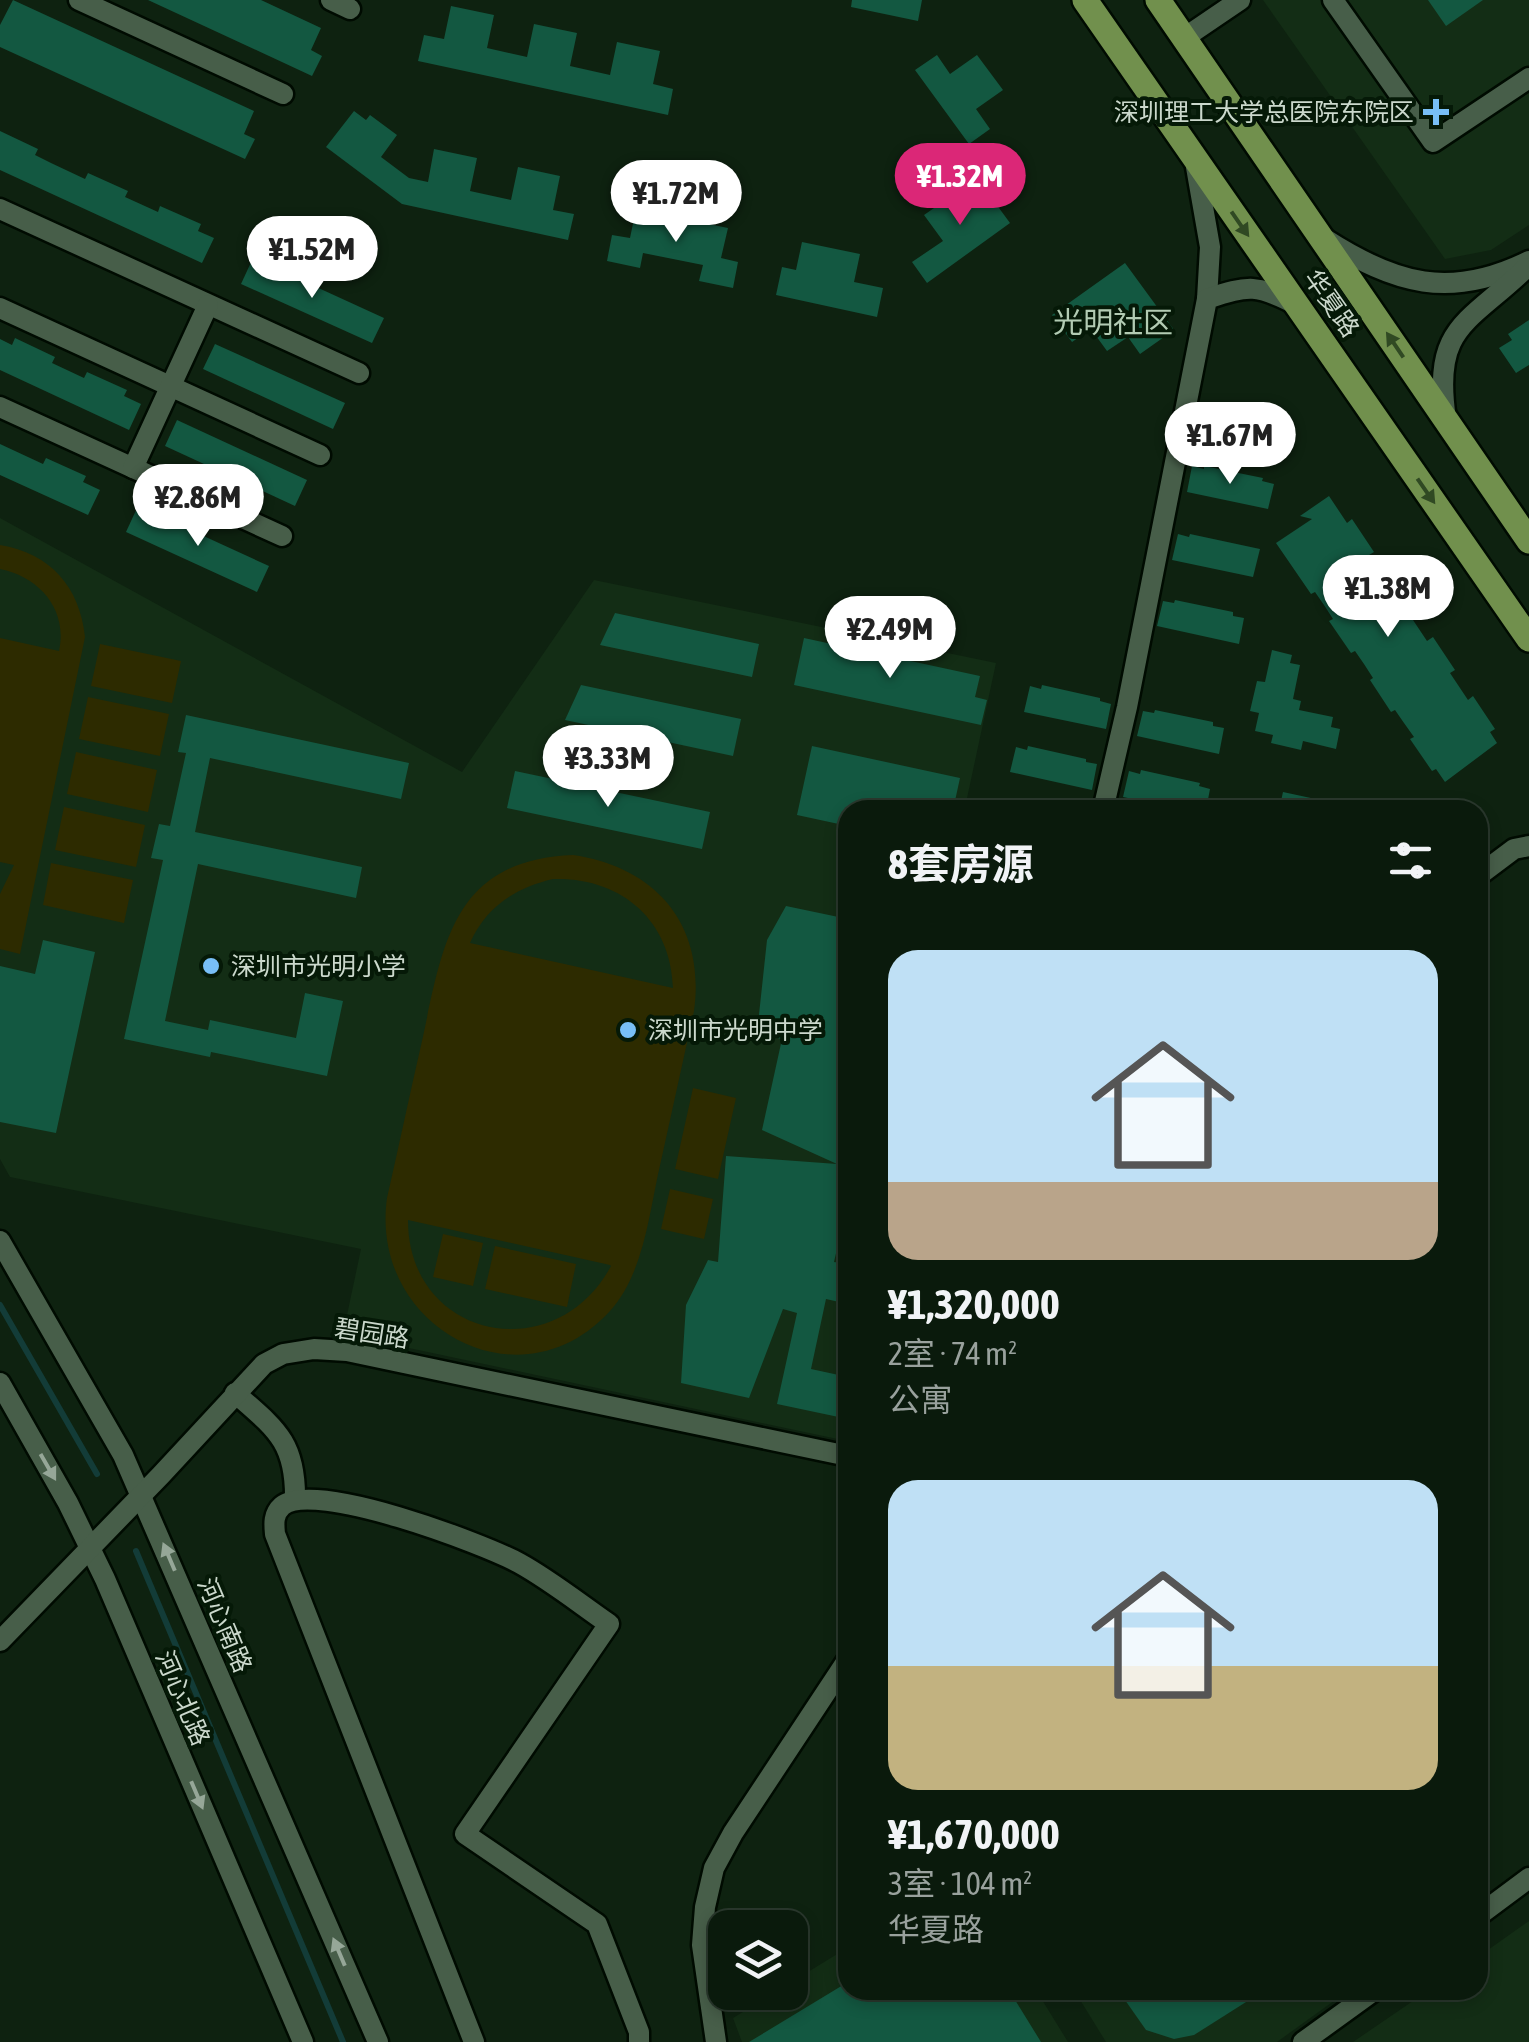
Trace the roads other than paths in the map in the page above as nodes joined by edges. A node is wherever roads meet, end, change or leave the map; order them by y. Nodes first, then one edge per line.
1 (79, 0) edge
2 (1085, 0) edge
3 (1158, 0) edge
4 (1240, 0) edge
5 (1333, 0) edge
6 (1184, 38) junction
7 (1529, 78) edge
8 (283, 94) dead end
9 (1194, 157) junction
10 (0, 209) edge
11 (1319, 235) junction
12 (1529, 262) edge
13 (1206, 298) junction
14 (208, 304) junction
15 (1297, 305) junction
16 (0, 308) edge
17 (359, 373) dead end
18 (170, 386) junction
19 (0, 407) edge
20 (1446, 421) junction
21 (320, 455) dead end
22 (133, 468) junction
23 (282, 536) dead end
24 (1529, 542) edge
25 (1529, 639) edge
26 (1106, 800) edge
27 (1529, 846) edge
28 (1488, 868) edge
29 (0, 1241) edge
30 (0, 1382) edge
31 (236, 1393) junction
32 (838, 1454) edge
33 (142, 1495) junction
34 (295, 1500) junction
35 (90, 1548) junction
36 (0, 1640) edge
37 (838, 1674) edge
38 (1529, 1878) edge
39 (1488, 1909) edge
40 (1361, 2000) edge
41 (303, 2042) edge
42 (378, 2042) edge
43 (474, 2042) edge
44 (639, 2042) edge
45 (716, 2042) edge
46 (1303, 2042) edge

1 - 8 street
2 - 9 main road, 华夏路
3 - 6 main road, 华夏路
4 - 6 street
5 - 7 street
6 - 11 main road, 华夏路
9 - 13 street
9 -> 15 main road, 华夏路
10 - 14 street
11 - 12 street
20 -> 11 main road, 华夏路
12 - 20 street
13 - 15 street
13 - 26 street
14 - 17 street
14 - 18 street
15 -> 25 main road, 华夏路
16 - 18 street
18 - 21 street
18 - 22 street
19 - 22 street
20 - 24 main road, 华夏路
22 - 23 street
27 - 28 street
29 - 33 street, 河心南路
30 -> 35 street, 河心北路
31 - 32 street, 碧园路
31 - 33 street, 碧园路
31 - 34 street
33 - 35 street, 碧园路
42 -> 33 street, 河心南路
34 - 43 street
34 - 44 street
35 - 36 street, 碧园路
35 -> 41 street, 河心北路
37 - 45 street
38 - 39 street
40 - 46 street

